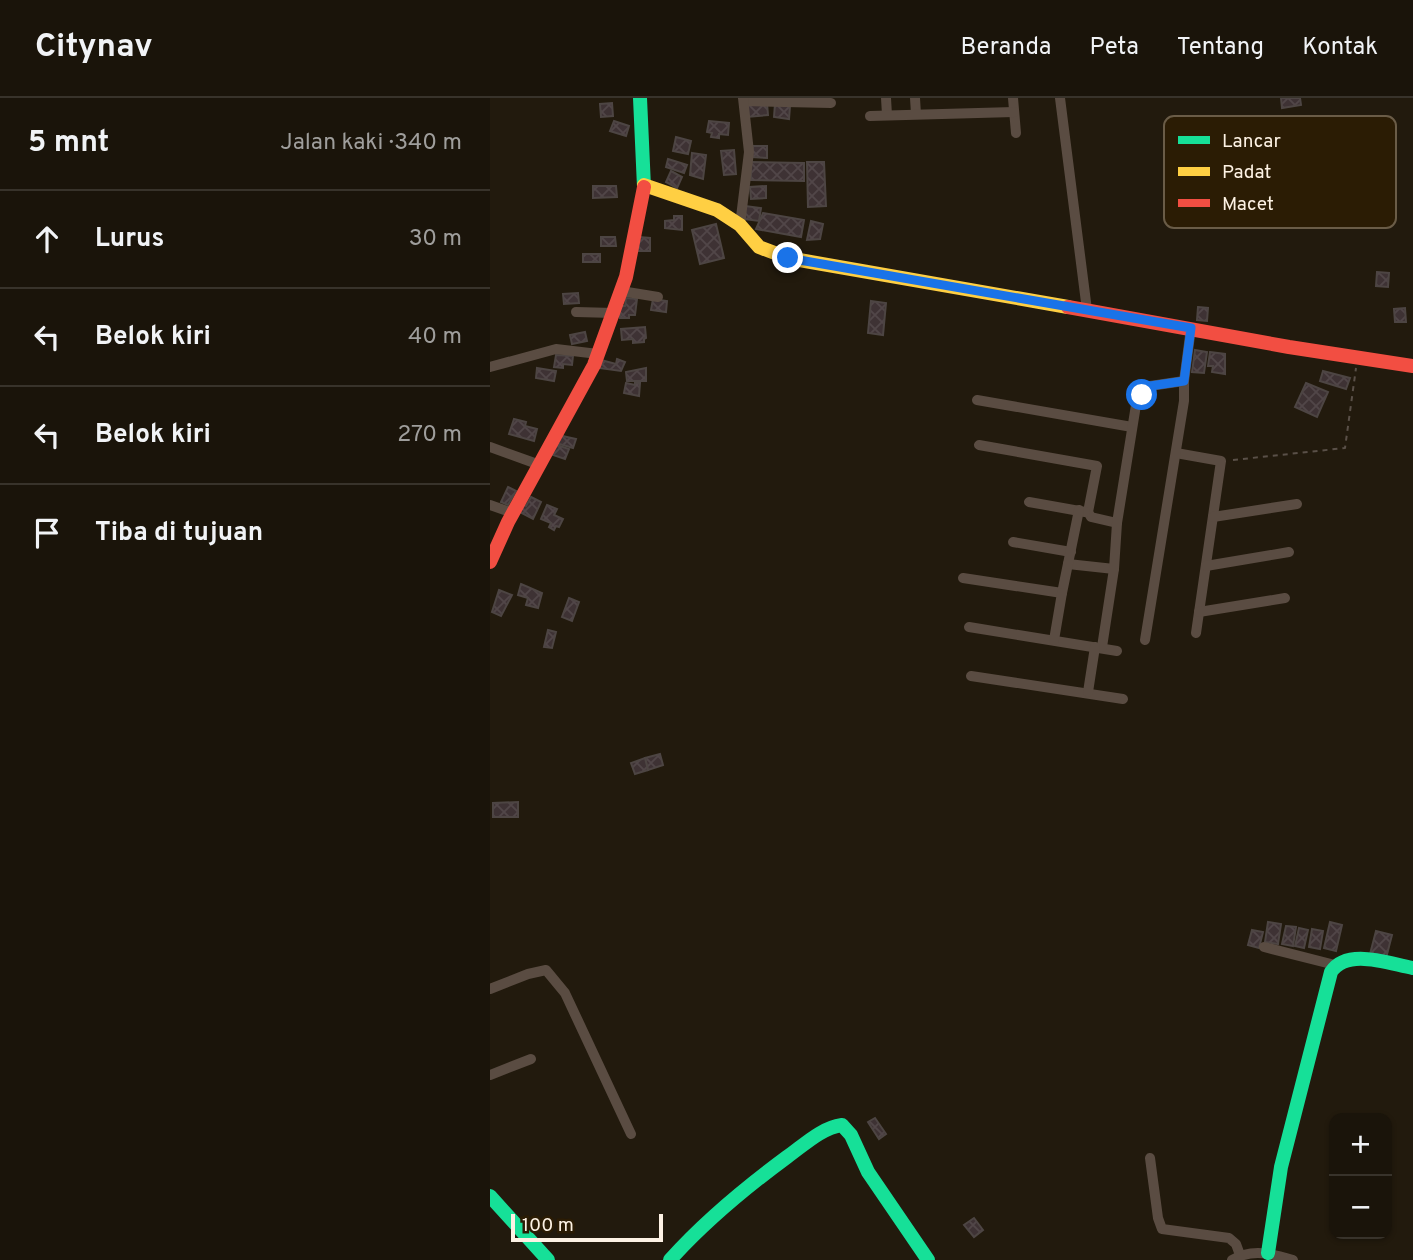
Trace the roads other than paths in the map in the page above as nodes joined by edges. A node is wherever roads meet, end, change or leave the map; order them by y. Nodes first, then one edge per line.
1 (640, 98) edge
2 (886, 98) edge
3 (915, 98) edge
4 (1013, 98) edge
5 (1060, 98) edge
6 (743, 100) edge
7 (831, 103) dead end
8 (1014, 112) junction
9 (916, 114) junction
10 (887, 115) junction
11 (870, 116) dead end
12 (1016, 133) dead end
13 (644, 185) junction
14 (740, 225) junction
15 (621, 291) junction
16 (658, 297) dead end
17 (1087, 310) junction
18 (576, 312) dead end
19 (614, 313) junction
20 (1191, 328) junction
21 (598, 354) junction
22 (1413, 366) edge
23 (490, 367) edge
24 (1184, 381) junction
25 (977, 400) dead end
26 (1132, 427) junction
27 (979, 445) dead end
28 (490, 447) edge
29 (1176, 453) junction
30 (540, 465) junction
31 (1029, 502) dead end
32 (1297, 503) dead end
33 (490, 505) edge
34 (1084, 511) junction
35 (513, 513) junction
36 (1213, 517) junction
37 (1117, 523) junction
38 (1013, 542) dead end
39 (1289, 552) dead end
40 (1070, 558) junction
41 (490, 562) edge
42 (1206, 566) junction
43 (1114, 569) junction
44 (963, 578) dead end
45 (1062, 593) junction
46 (1285, 598) dead end
47 (1199, 612) junction
48 (969, 627) dead end
49 (1196, 633) dead end
50 (1054, 640) junction
51 (1146, 640) dead end
52 (1098, 647) junction
53 (1116, 650) dead end
54 (971, 676) dead end
55 (1088, 692) junction
56 (1123, 699) dead end
57 (1264, 947) dead end
58 (1335, 965) junction
59 (1413, 968) edge
60 (490, 989) edge
61 (531, 1059) dead end
62 (490, 1074) edge
63 (631, 1134) dead end
64 (1150, 1158) dead end
65 (490, 1196) edge
66 (1268, 1253) junction
67 (1236, 1258) edge
68 (548, 1260) edge
69 (670, 1260) edge
70 (928, 1260) edge
71 (1293, 1260) edge

1 - 13 street
2 - 10 street
3 - 9 street
4 - 8 street
5 - 17 street
6 - 7 street
6 - 14 street
8 - 9 street
8 - 12 street
9 - 10 street
10 - 11 street
13 - 14 street
13 - 15 street
14 - 17 street
15 - 16 street
15 - 19 street
17 - 20 street
18 - 19 street
19 - 21 street
20 - 22 street
20 - 24 street
21 - 23 street
21 - 30 street
24 - 26 street
24 - 29 street
25 - 26 street
26 - 37 street
27 - 34 street
28 - 30 street
29 - 36 street
29 - 51 street
30 - 35 street
31 - 34 street
32 - 36 street
33 - 35 street
34 - 37 street
34 - 40 street
35 - 41 street
36 - 42 street
37 - 43 street
38 - 40 street
39 - 42 street
40 - 43 street
40 - 45 street
42 - 47 street
43 - 52 street
44 - 45 street
45 - 50 street
46 - 47 street
47 - 49 street
48 - 50 street
50 - 52 street
52 - 53 street
52 - 55 street
54 - 55 street
55 - 56 street
57 - 58 street
58 - 59 street
58 - 66 street
60 - 63 street
61 - 62 street
64 - 67 street
65 - 68 street
66 - 67 street
66 - 71 street
69 - 70 street

